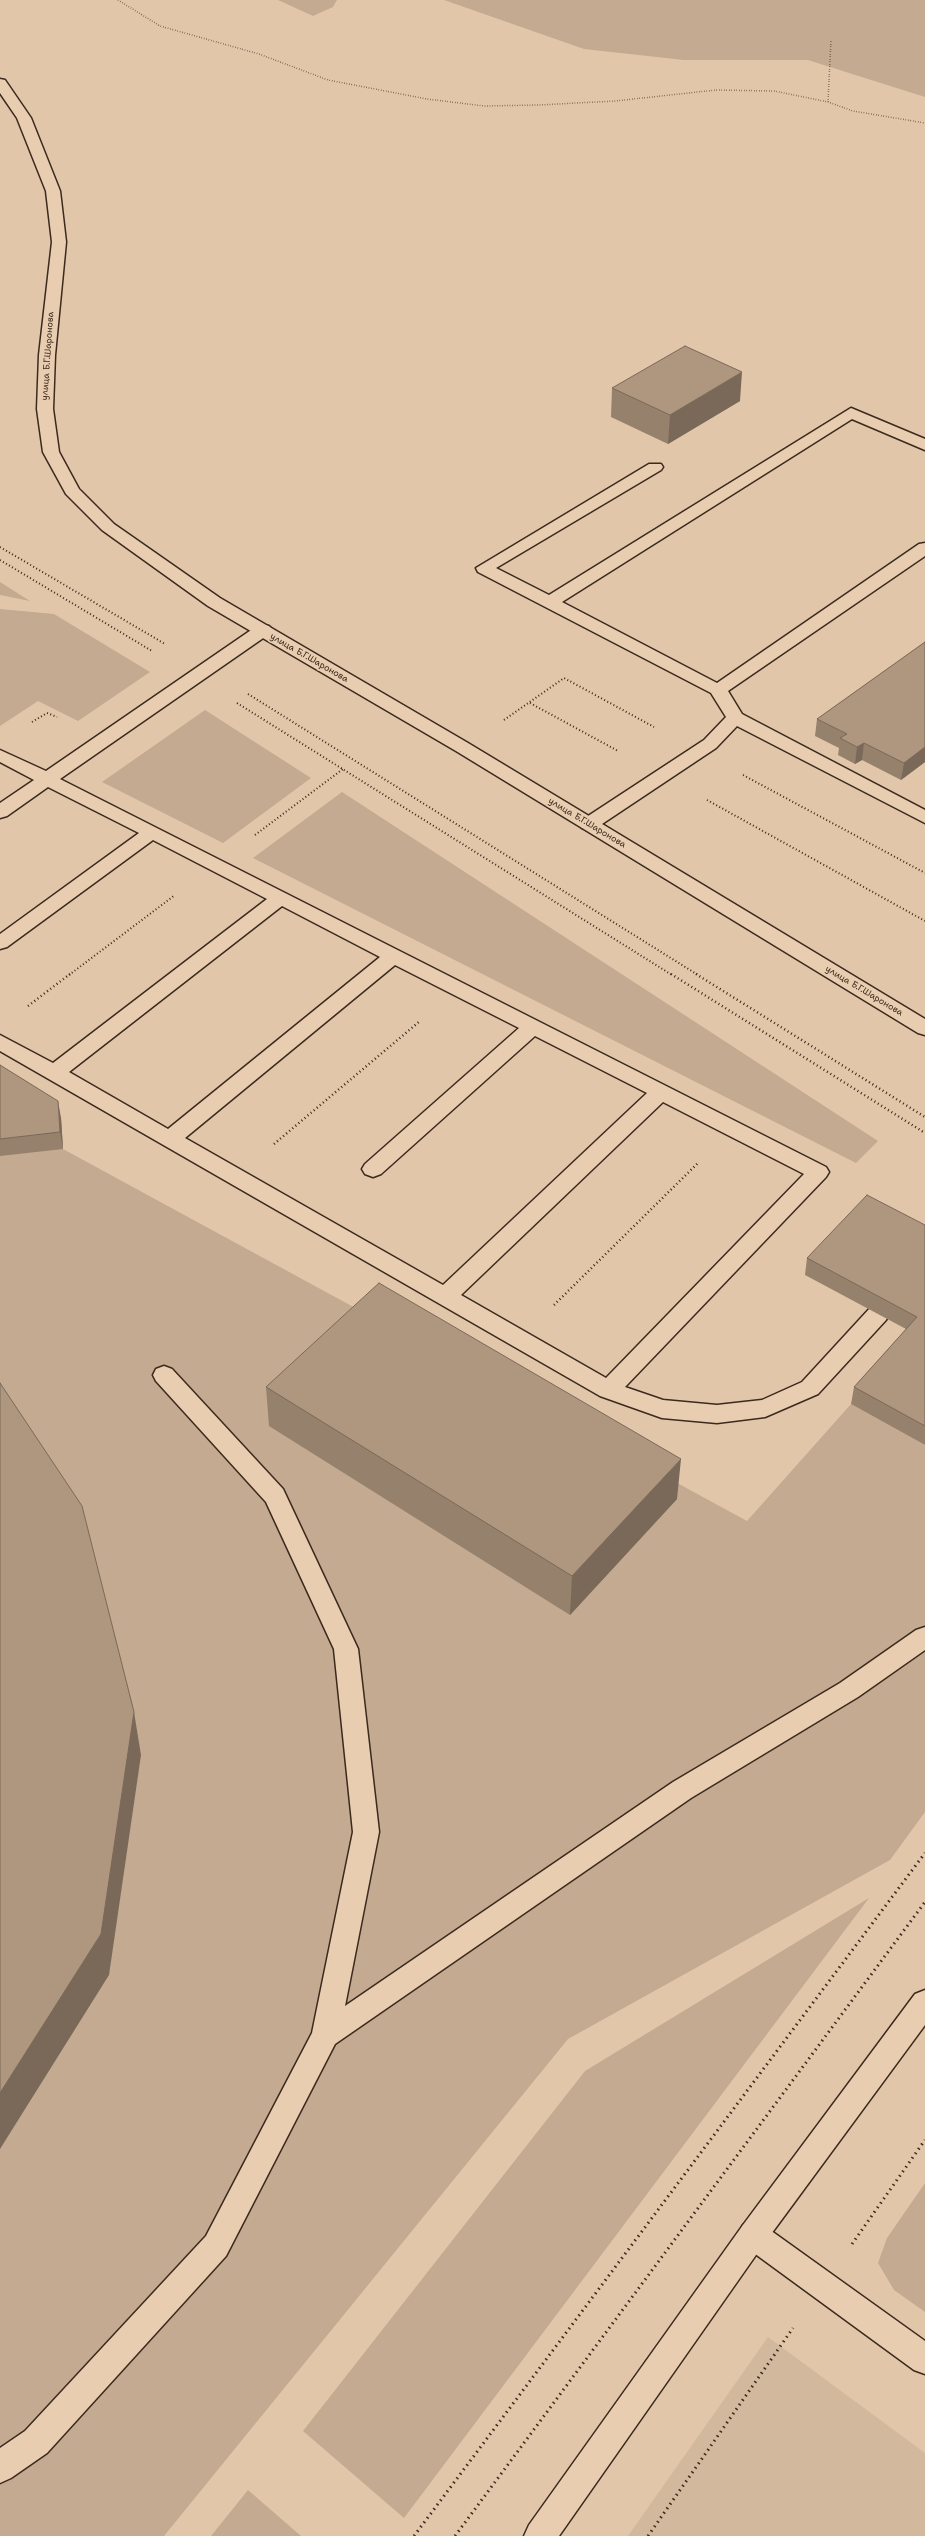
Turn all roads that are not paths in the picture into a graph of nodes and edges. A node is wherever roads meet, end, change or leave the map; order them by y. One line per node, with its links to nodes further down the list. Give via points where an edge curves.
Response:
1 (0, 83): 6 (main road, улица Б.Г.Шаронова, via 24,118 42,158 52,191 59,242 47,355 45,409 51,452 72,491 108,527 159,565)
2 (925, 445): 5 (main road, via 851,413)
3 (655, 467): 5 (main road, via 484,568)
4 (925, 548): 7 (main road)
5 (550, 602): 7 (main road)
6 (263, 630): 10 (main road); 13 (main road, улица Б.Г.Шаронова)
7 (718, 690): 8 (main road)
8 (735, 718): 12 (main road); 13 (main road, via 710,744)
9 (0, 755): 10 (main road)
10 (47, 779): 11 (main road); 14 (main road)
11 (0, 812)
12 (925, 817)
13 (589, 824): 19 (main road, улица Б.Г.Шаронова)
14 (151, 833): 15 (main road); 16 (main road)
15 (280, 898): 17 (main road); 21 (main road)
16 (0, 943)
17 (393, 956): 18 (main road); 23 (main road)
18 (533, 1027): 22 (main road); 24 (main road)
19 (925, 1028)
20 (0, 1042): 21 (main road)
21 (54, 1073): 23 (main road)
22 (661, 1092): 25 (main road); 28 (main road, via 818,1172)
23 (170, 1139): 25 (main road)
24 (372, 1169)
25 (446, 1297): 28 (main road)
26 (878, 1314): 28 (main road, via 810,1388 765,1408 717,1414 662,1409)
27 (164, 1375): 31 (main road, via 275,1496 346,1650 366,1832)
28 (608, 1390)
29 (925, 1637): 31 (main road, via 849,1690 682,1790)
30 (925, 2003): 32 (main road)
31 (325, 2035): 34 (main road, via 216,2246 36,2442)
32 (753, 2235): 33 (main road); 35 (main road)
33 (925, 2359)
34 (0, 2467)
35 (540, 2536)

